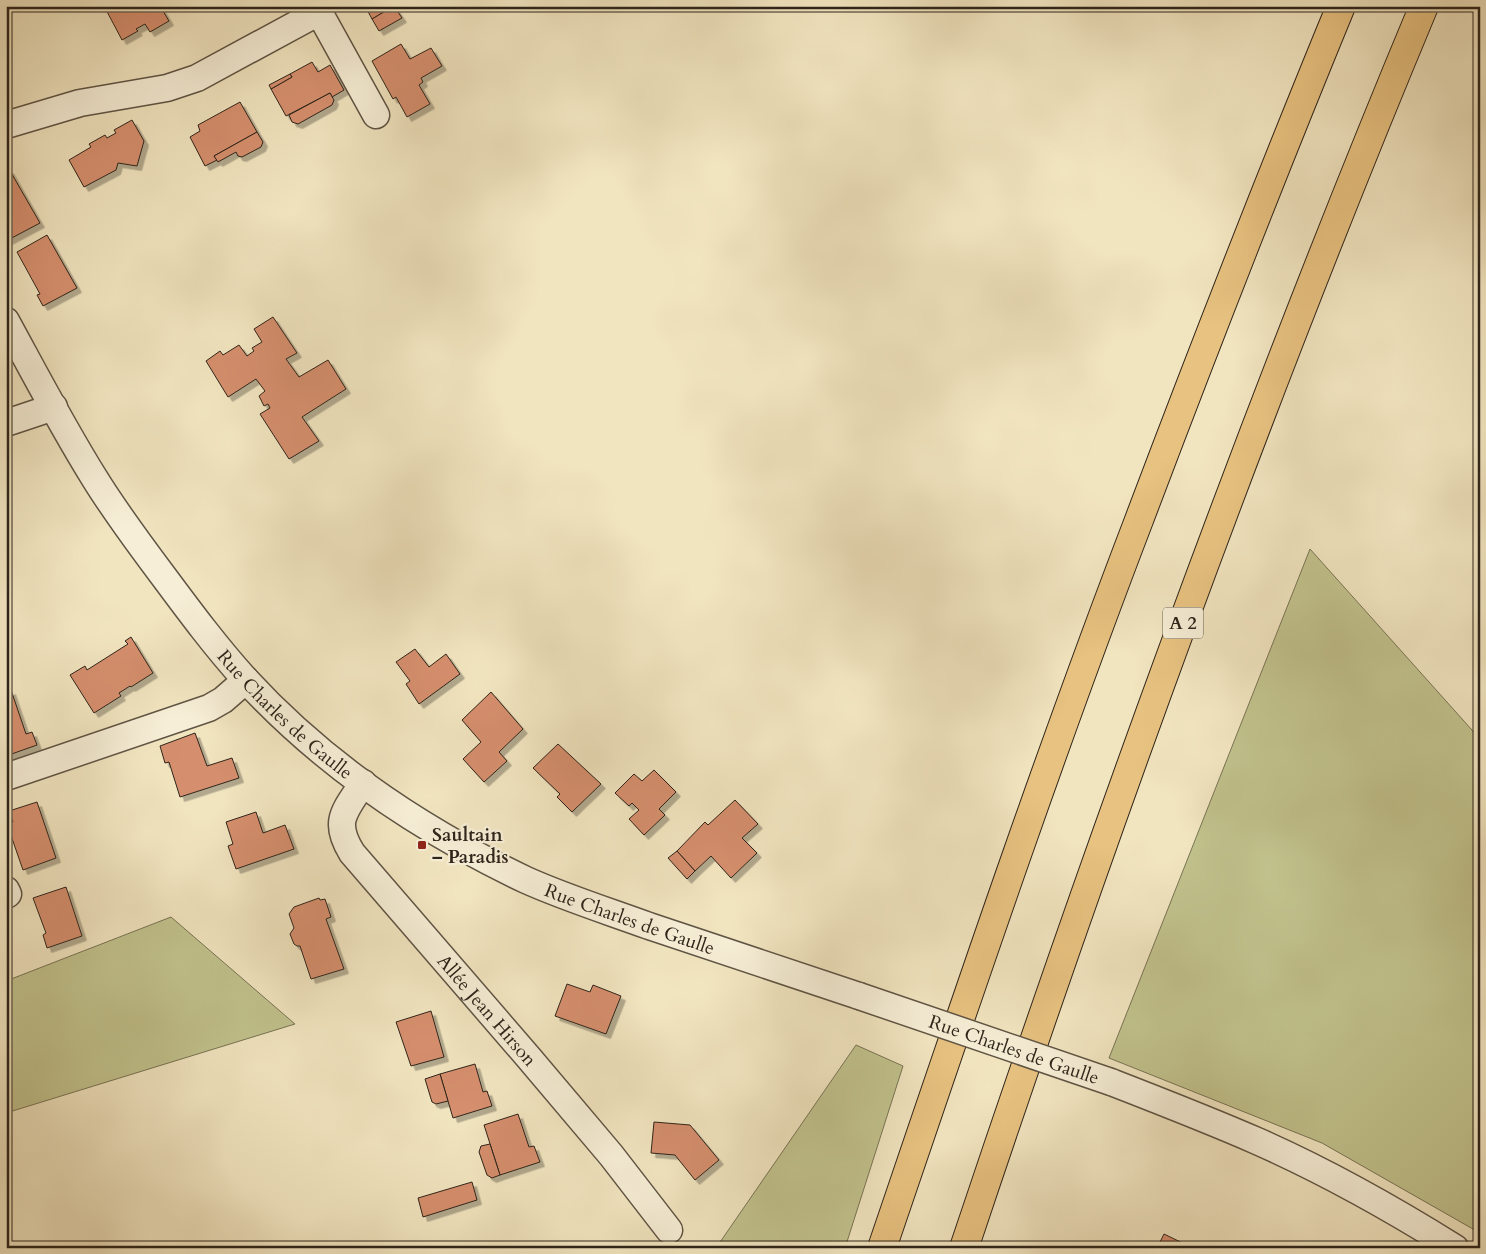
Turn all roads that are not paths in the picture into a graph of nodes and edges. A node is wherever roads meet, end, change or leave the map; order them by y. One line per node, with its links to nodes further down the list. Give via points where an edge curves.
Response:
1 (1341, 6): 13 (highway, via 1131,540 985,946)
2 (1424, 6): 11 (highway, A 2, via 1322,257 1205,564)
3 (376, 115): 4 (street, via 319,12 197,78 167,88 80,103)
4 (6, 125)
5 (6, 320): 6 (street, Rue Charles de Gaulle)
6 (54, 407): 7 (street); 8 (street, Rue Charles de Gaulle, via 109,501 191,613)
7 (6, 423)
8 (246, 680): 9 (street, via 210,708); 10 (street, Rue Charles de Gaulle, via 301,733)
9 (6, 777)
10 (363, 783): 12 (street, Allée Jean Hirson, via 341,820 340,829 352,853 611,1155); 16 (street, Rue Charles de Gaulle, bridge, via 456,844 548,889 1111,1082 1208,1120 1359,1191)
11 (1005, 1125): 14 (highway, A 2); 15 (highway)
12 (669, 1230)
13 (882, 1248)
14 (964, 1248)
15 (982, 1248)
16 (1455, 1248)

